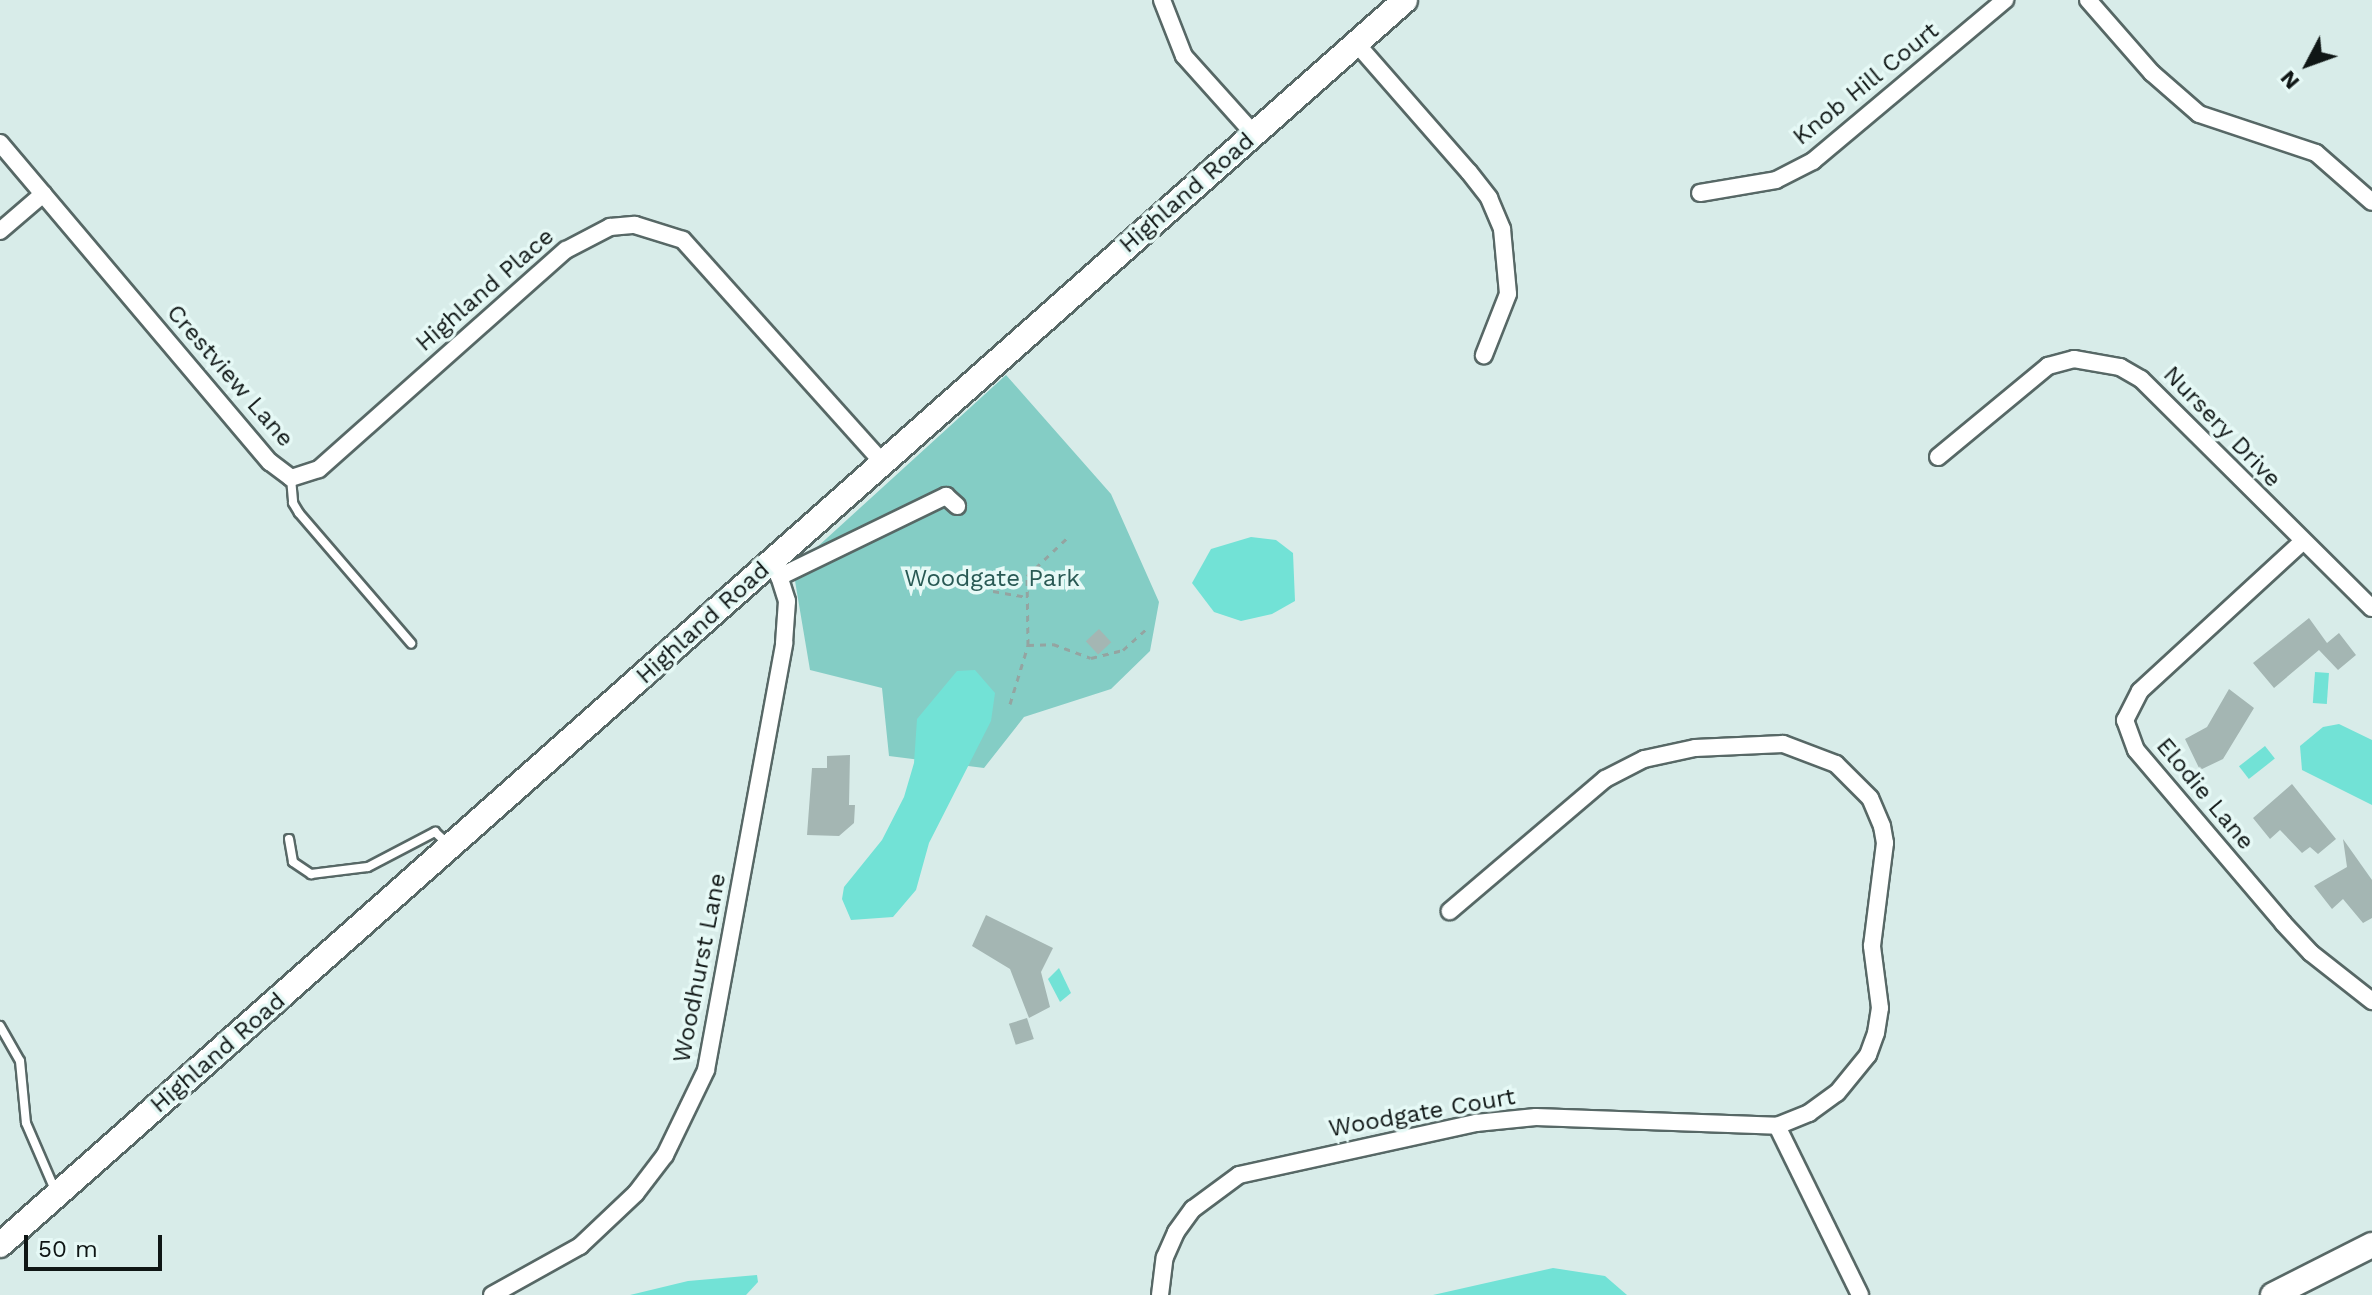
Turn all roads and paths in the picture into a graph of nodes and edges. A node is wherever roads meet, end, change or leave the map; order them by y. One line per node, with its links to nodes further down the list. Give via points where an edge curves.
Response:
1 (1162, 0): 6 (street, via 1184,56)
2 (1405, 0): 5 (street, Highland Road)
3 (2005, 0): 8 (street, Knob Hill Court, via 1813,161 1776,180)
4 (2088, 0): 10 (street, via 2152,73 2199,114 2316,153)
5 (1356, 43): 6 (street, Highland Road); 12 (street, via 1469,172 1489,198 1502,229 1508,294)
6 (1254, 134): 14 (street, Highland Road)
7 (0, 143): 9 (street, Crestview Lane)
8 (1700, 193)
9 (43, 194): 11 (street); 15 (street, Crestview Lane, via 270,462)
10 (2372, 202)
11 (0, 231)
12 (1484, 355)
13 (1938, 457): 18 (street, Nursery Drive, via 2048,366 2094,360 2141,379)
14 (883, 463): 15 (street, Highland Place, via 683,240 635,225 610,227 566,250 319,469); 19 (street, Highland Road)
15 (291, 478): 24 (lane, Crestview Lane, via 299,513)
16 (957, 506): 19 (street, via 946,496)
17 (1067, 538): 21 (path, via 1027,576)
18 (2301, 543): 22 (street, Nursery Drive); 30 (street, Elodie Lane, via 2140,691 2125,720 2136,750 2283,923 2311,953)
19 (776, 569): 28 (street, Highland Road); 36 (street, Woodhurst Lane, via 787,601 784,643 706,1070 665,1155 636,1193 580,1246)
20 (993, 591): 21 (path)
21 (1026, 597): 25 (path)
22 (2372, 608)
23 (1146, 629): 25 (path, via 1123,650 1102,657 1075,655 1053,644)
24 (411, 643)
25 (1028, 645): 26 (path)
26 (1010, 704)
27 (289, 839): 28 (lane, via 293,862 311,874 368,867 435,832)
28 (451, 846): 33 (street, Highland Road)
29 (1450, 911): 32 (street, via 1605,779 1644,759 1695,748 1783,744 1836,764 1870,798 1885,843 1872,946 1880,1008 1876,1033 1868,1055 1837,1093 1809,1113)
30 (2372, 1001)
31 (0, 1026): 33 (lane, via 20,1061 26,1123)
32 (1777, 1126): 37 (street, Woodgate Court, via 1536,1117 1476,1123 1266,1167 1239,1175 1193,1209 1165,1257); 38 (street)
33 (57, 1195): 34 (street, Highland Road)
34 (0, 1245)
35 (2372, 1245): 39 (street)
36 (492, 1295)
37 (1160, 1295)
38 (1860, 1295)
39 (2273, 1295)

